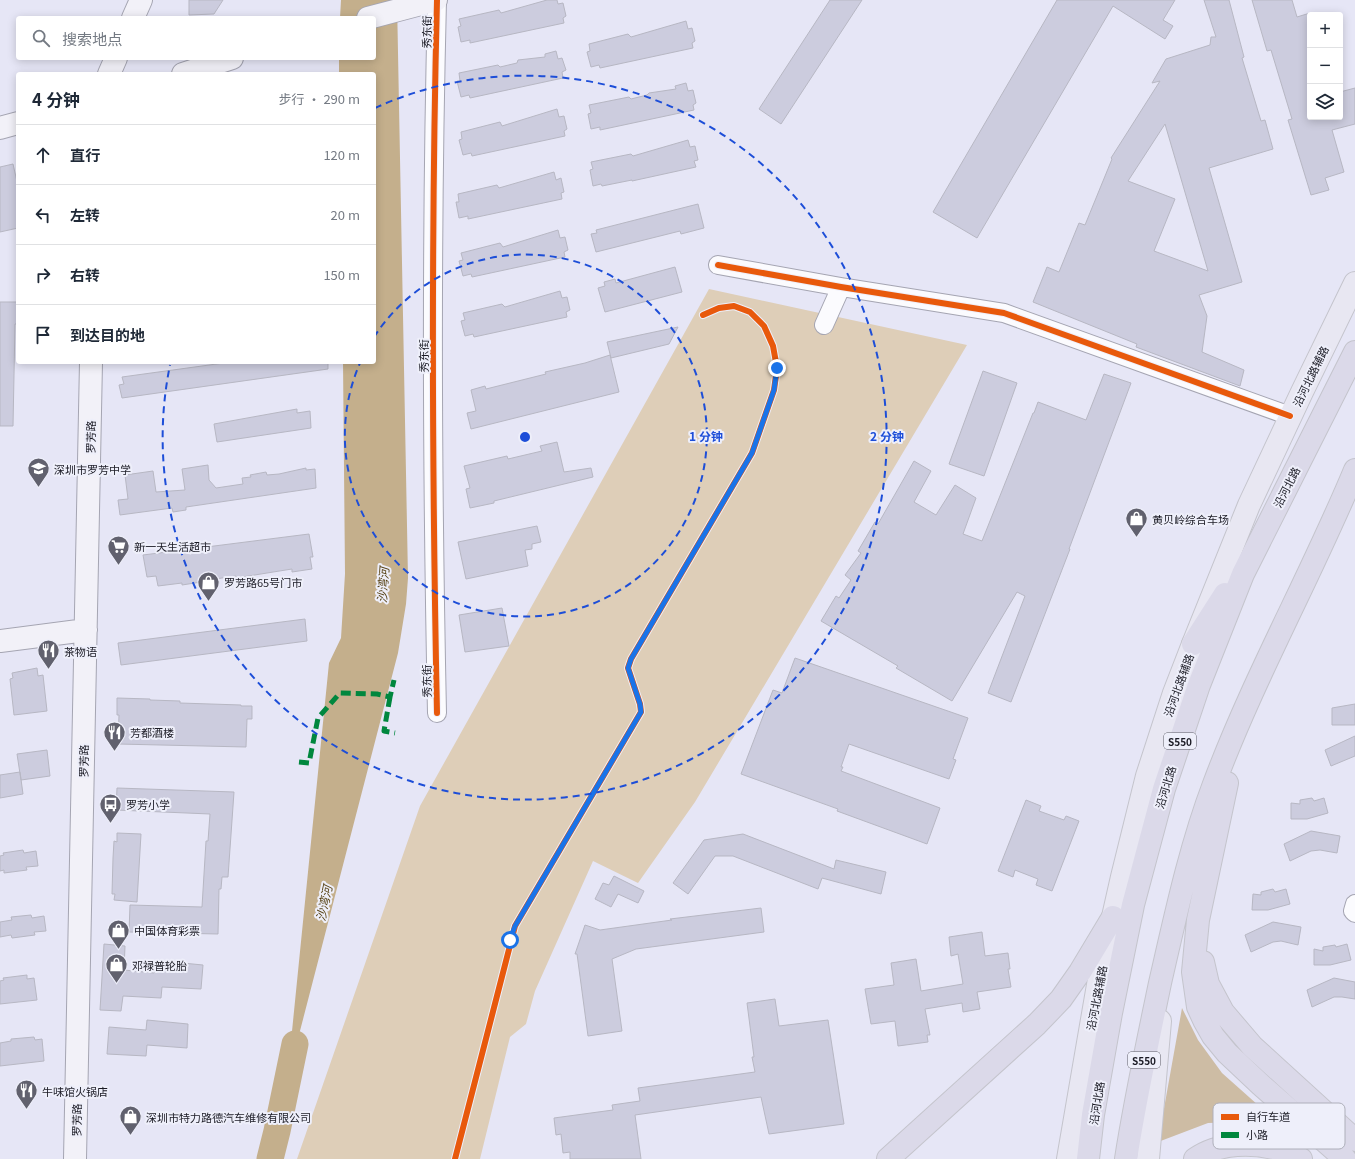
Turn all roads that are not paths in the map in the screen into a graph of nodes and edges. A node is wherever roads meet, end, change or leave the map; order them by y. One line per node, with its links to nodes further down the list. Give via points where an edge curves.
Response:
1 (141, 0): 4 (main road)
2 (147, 0): 5 (main road)
3 (436, 0): 6 (main road); 26 (street, 秀东街, via 432,262)
4 (134, 16)
5 (146, 16)
6 (376, 16)
7 (115, 60): 9 (main road)
8 (226, 60): 10 (main road)
9 (110, 72)
10 (189, 72)
11 (16, 124): 12 (main road)
12 (0, 128)
13 (718, 265): 15 (street)
14 (1355, 283): 19 (main road, 沿河北路辅路)
15 (841, 287): 16 (street); 19 (street, via 1004,313)
16 (824, 325)
17 (1355, 352): 22 (highway, 沿河北路 / S550)
18 (91, 364): 23 (main road, 罗芳路)
19 (1290, 416): 25 (main road, 沿河北路辅路, via 1249,505)
20 (1355, 470): 21 (highway, S550)
21 (1351, 484): 27 (highway, S550)
22 (1262, 536): 25 (highway); 43 (highway, 沿河北路 / S550, via 1243,574 1199,685 1164,789 1133,905 1112,1005)
23 (86, 630): 24 (main road); 40 (main road, 罗芳路)
24 (0, 641)
25 (1193, 644): 30 (main road, 沿河北路辅路, via 1147,776)
26 (437, 713)
27 (1242, 714): 31 (highway); 32 (highway, S550, via 1213,786 1198,833)
28 (1355, 904): 29 (street)
29 (1355, 913)
30 (1113, 917): 41 (highway, via 1061,999 1037,1024); 42 (main road, 沿河北路辅路, via 1099,979)
31 (1198, 920): 33 (highway, via 1193,972 1198,1007 1213,1036 1227,1053); 34 (highway, via 1201,955 1208,984 1223,1012 1252,1046)
32 (1165, 962): 44 (highway, S550); 45 (main road, S550)
33 (1281, 1103)
34 (1314, 1103)
35 (1345, 1131): 36 (highway)
36 (1355, 1140)
37 (1218, 1149): 46 (highway)
38 (1278, 1149): 47 (highway)
39 (1334, 1149): 48 (highway)
40 (75, 1159)
41 (888, 1159)
42 (1068, 1159)
43 (1088, 1159)
44 (1126, 1159)
45 (1148, 1159)
46 (1195, 1159)
47 (1301, 1159)
48 (1345, 1159)

